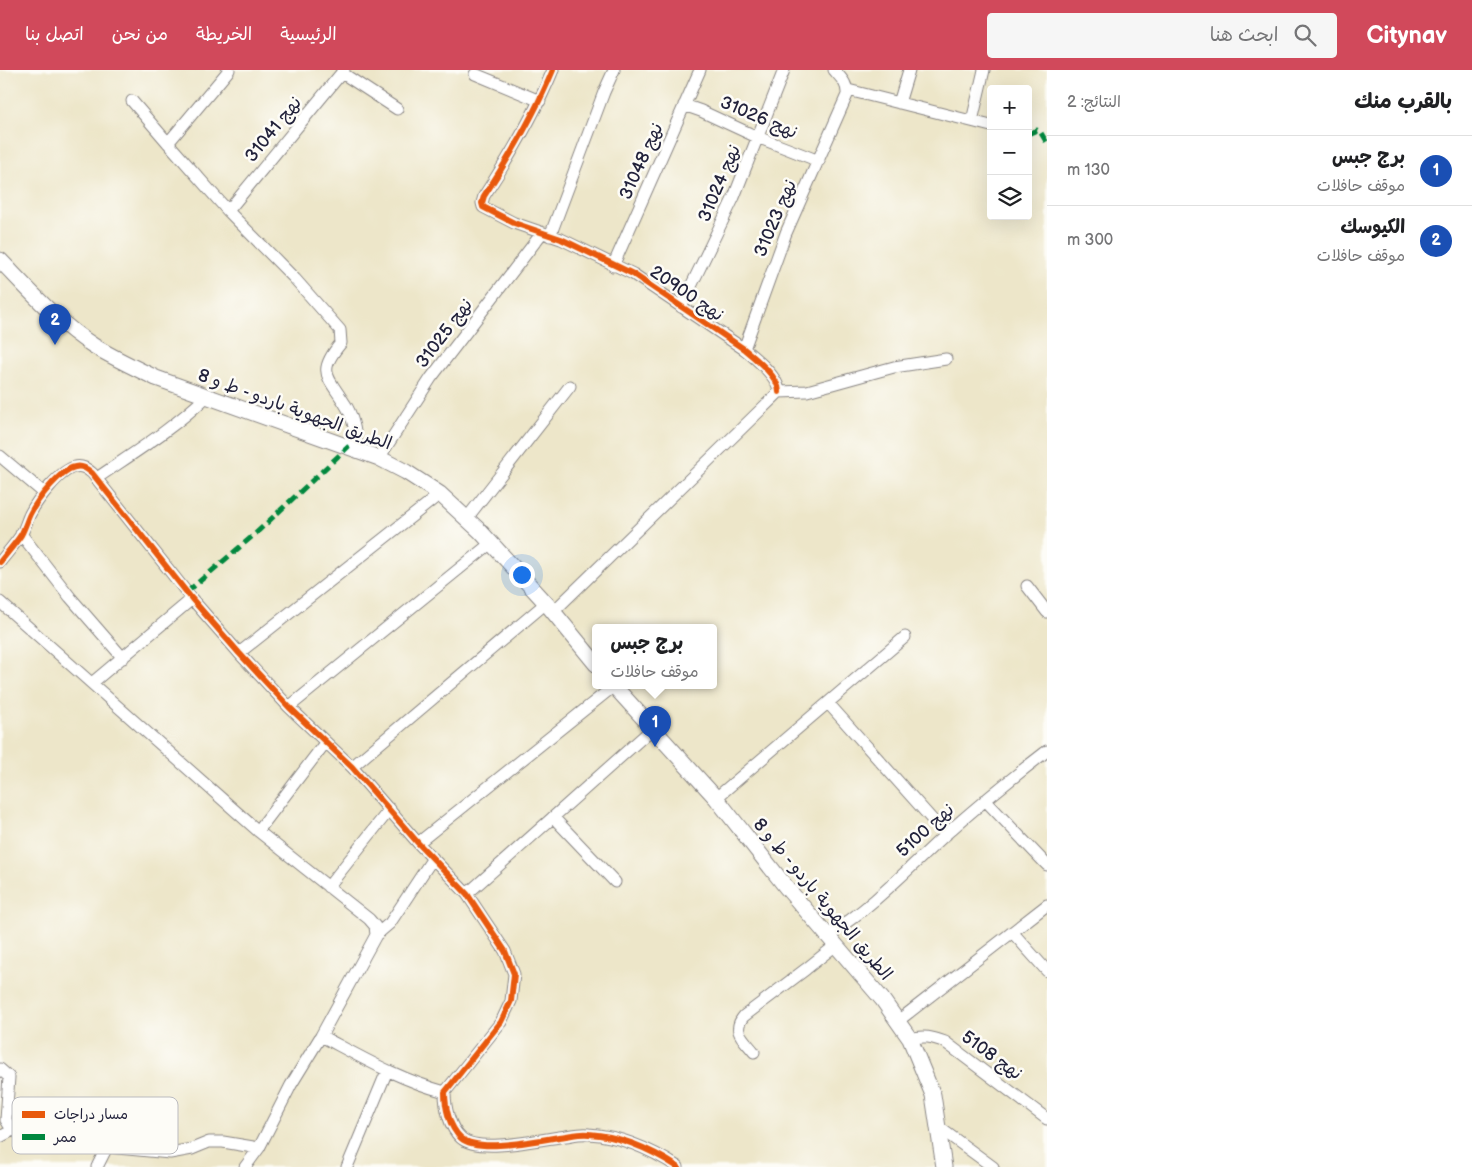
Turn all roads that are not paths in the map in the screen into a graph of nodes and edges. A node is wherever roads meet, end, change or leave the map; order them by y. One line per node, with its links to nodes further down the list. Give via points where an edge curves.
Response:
1 (229, 70): 20 (street)
2 (553, 70): 13 (street)
3 (614, 70): 23 (street, نهج 31025)
4 (700, 70): 15 (street, نهج 31048)
5 (784, 70): 19 (street, نهج 31024)
6 (834, 70): 11 (street)
7 (909, 70): 14 (street)
8 (984, 70): 17 (street)
9 (343, 71): 16 (street); 22 (street, نهج 31041)
10 (475, 74): 13 (street)
11 (848, 90): 14 (street); 21 (street, نهج 31023)
12 (132, 101): 20 (street)
13 (540, 101): 23 (street, نهج 20900, via 516,148 482,202 489,211)
14 (899, 104): 17 (street)
15 (684, 105): 19 (street, نهج 31026); 25 (street, نهج 31048)
16 (397, 110)
17 (972, 120): 18 (street)
18 (987, 125)
19 (757, 137): 21 (street, نهج 31026); 26 (street, نهج 31024, via 734,197)
20 (168, 143): 22 (street)
21 (819, 161): 27 (street, نهج 31023, via 786,233)
22 (228, 211): 32 (street, via 340,330 342,343 326,371 346,405)
23 (551, 236): 25 (street, نهج 20900); 34 (street, نهج 31025, via 431,378)
24 (0, 260): 31 (main road, الطريق الجهوية باردو - ط و 8, via 57,318 93,345 156,378)
25 (613, 266): 26 (street, نهج 20900, via 633,274)
26 (681, 307): 27 (street, نهج 20900)
27 (744, 350): 30 (street, نهج 20900, via 761,363 777,384)
28 (946, 359): 30 (street, via 894,368 806,391)
29 (570, 386): 38 (street)
30 (779, 392): 45 (street)
31 (206, 396): 32 (main road, الطريق الجهوية باردو - ط و 8); 35 (street, via 165,432)
32 (358, 449): 34 (main road, الطريق الجهوية باردو - ط و 8)
33 (0, 456): 36 (street)
34 (379, 458): 37 (main road, الطريق الجهوية باردو - ط و 8)
35 (97, 478): 36 (street, via 86,468 76,466 67,470); 43 (street)
36 (44, 493): 39 (street)
37 (440, 494): 38 (main road, الطريق الجهوية باردو - ط و 8); 48 (street)
38 (467, 518): 40 (main road, الطريق الجهوية باردو - ط و 8)
39 (22, 534): 41 (street); 49 (street, via 70,597)
40 (491, 543): 45 (main road, الطريق الجهوية باردو - ط و 8); 55 (street)
41 (0, 562)
42 (1027, 586): 46 (street)
43 (192, 599): 48 (street); 49 (street)
44 (0, 602): 51 (street)
45 (550, 607): 50 (main road, الطريق الجهوية باردو - ط و 8); 59 (street)
46 (1047, 612)
47 (905, 637): 54 (street)
48 (239, 653): 55 (street)
49 (123, 658): 51 (street)
50 (592, 659)
51 (92, 682): 64 (street)
52 (610, 689): 66 (street)
53 (617, 689): 56 (main road, الطريق الجهوية باردو - ط و 8)
54 (828, 703): 60 (street); 65 (street)
55 (289, 707): 57 (street)
56 (653, 728): 60 (main road, الطريق الجهوية باردو - ط و 8); 63 (street)
57 (325, 743): 59 (street); 64 (street)
58 (1047, 752): 61 (street, نهج 5100)
59 (352, 767): 62 (street)
60 (716, 798): 75 (main road, الطريق الجهوية باردو - ط و 8)
61 (985, 800): 65 (street, نهج 5100); 68 (street)
62 (390, 809): 66 (street); 70 (street)
63 (553, 817): 69 (street); 71 (street)
64 (258, 831): 70 (street)
65 (946, 835): 75 (street, نهج 5100)
66 (418, 843): 67 (street)
67 (433, 858): 71 (street); 74 (street, via 390,923)
68 (1047, 865)
69 (615, 882)
70 (328, 887): 74 (street, via 369,919 375,926)
71 (467, 894): 83 (street, via 505,951 514,974 511,1001 500,1022)
72 (1047, 905): 73 (street)
73 (1013, 933): 76 (street); 77 (street)
74 (376, 935): 78 (street)
75 (832, 940): 77 (main road, الطريق الجهوية باردو - ط و 8); 80 (street, نهج 5100, via 800,974 739,1021 740,1035)
76 (1047, 971)
77 (898, 1021): 79 (main road, الطريق الجهوية باردو - ط و 8)
78 (321, 1036): 82 (street); 89 (street)
79 (910, 1038): 84 (street, نهج 5108, via 921,1035 945,1042); 85 (main road, الطريق الجهوية باردو - ط و 8, via 933,1095)
80 (754, 1052)
81 (0, 1069): 86 (street, via 9,1076 6,1120)
82 (387, 1071): 83 (street); 94 (street)
83 (444, 1092): 95 (street, via 452,1125 461,1138 474,1144 493,1146 588,1134 638,1146)
84 (1047, 1119)
85 (937, 1126): 96 (main road, الطريق الجهوية باردو - ط و 8); 97 (street)
86 (12, 1129)
87 (12, 1131): 88 (street)
88 (0, 1137)
89 (259, 1148): 90 (street, via 209,1142); 93 (street)
90 (178, 1152)
91 (104, 1154): 92 (street)
92 (97, 1167)
93 (245, 1167)
94 (347, 1167)
95 (678, 1167)
96 (944, 1167)
97 (993, 1167)

